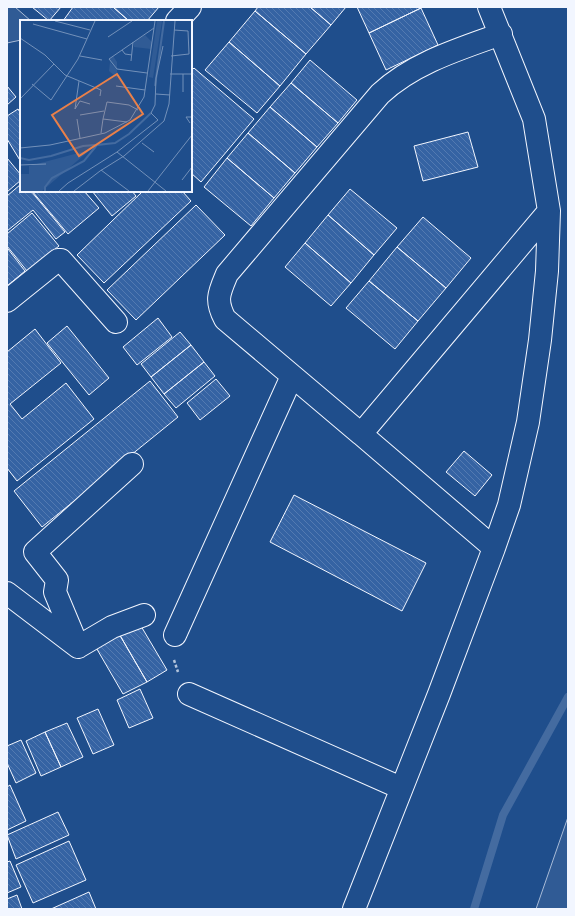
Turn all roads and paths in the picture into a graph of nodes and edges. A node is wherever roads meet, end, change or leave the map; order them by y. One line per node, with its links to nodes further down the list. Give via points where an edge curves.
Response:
1 (190, 7): 3 (street)
2 (489, 7): 4 (street)
3 (178, 20)
4 (501, 34): 5 (street, via 534,119); 8 (street, via 410,71 380,94 227,274 218,306 225,318)
5 (549, 211): 9 (street); 11 (street, via 547,271 528,422 509,504)
6 (7, 301): 7 (street, via 58,260 62,260)
7 (116, 322)
8 (292, 376): 9 (street); 14 (street)
9 (361, 434): 11 (street)
10 (132, 464): 15 (street, via 35,552 57,580 55,592)
11 (494, 548): 17 (street)
12 (7, 593): 15 (street)
13 (144, 615): 15 (street, via 112,627)
14 (175, 635): 16 (path, via 174,658 178,675)
15 (78, 647)
16 (189, 694): 17 (street)
17 (401, 788): 18 (street)
18 (354, 909)

